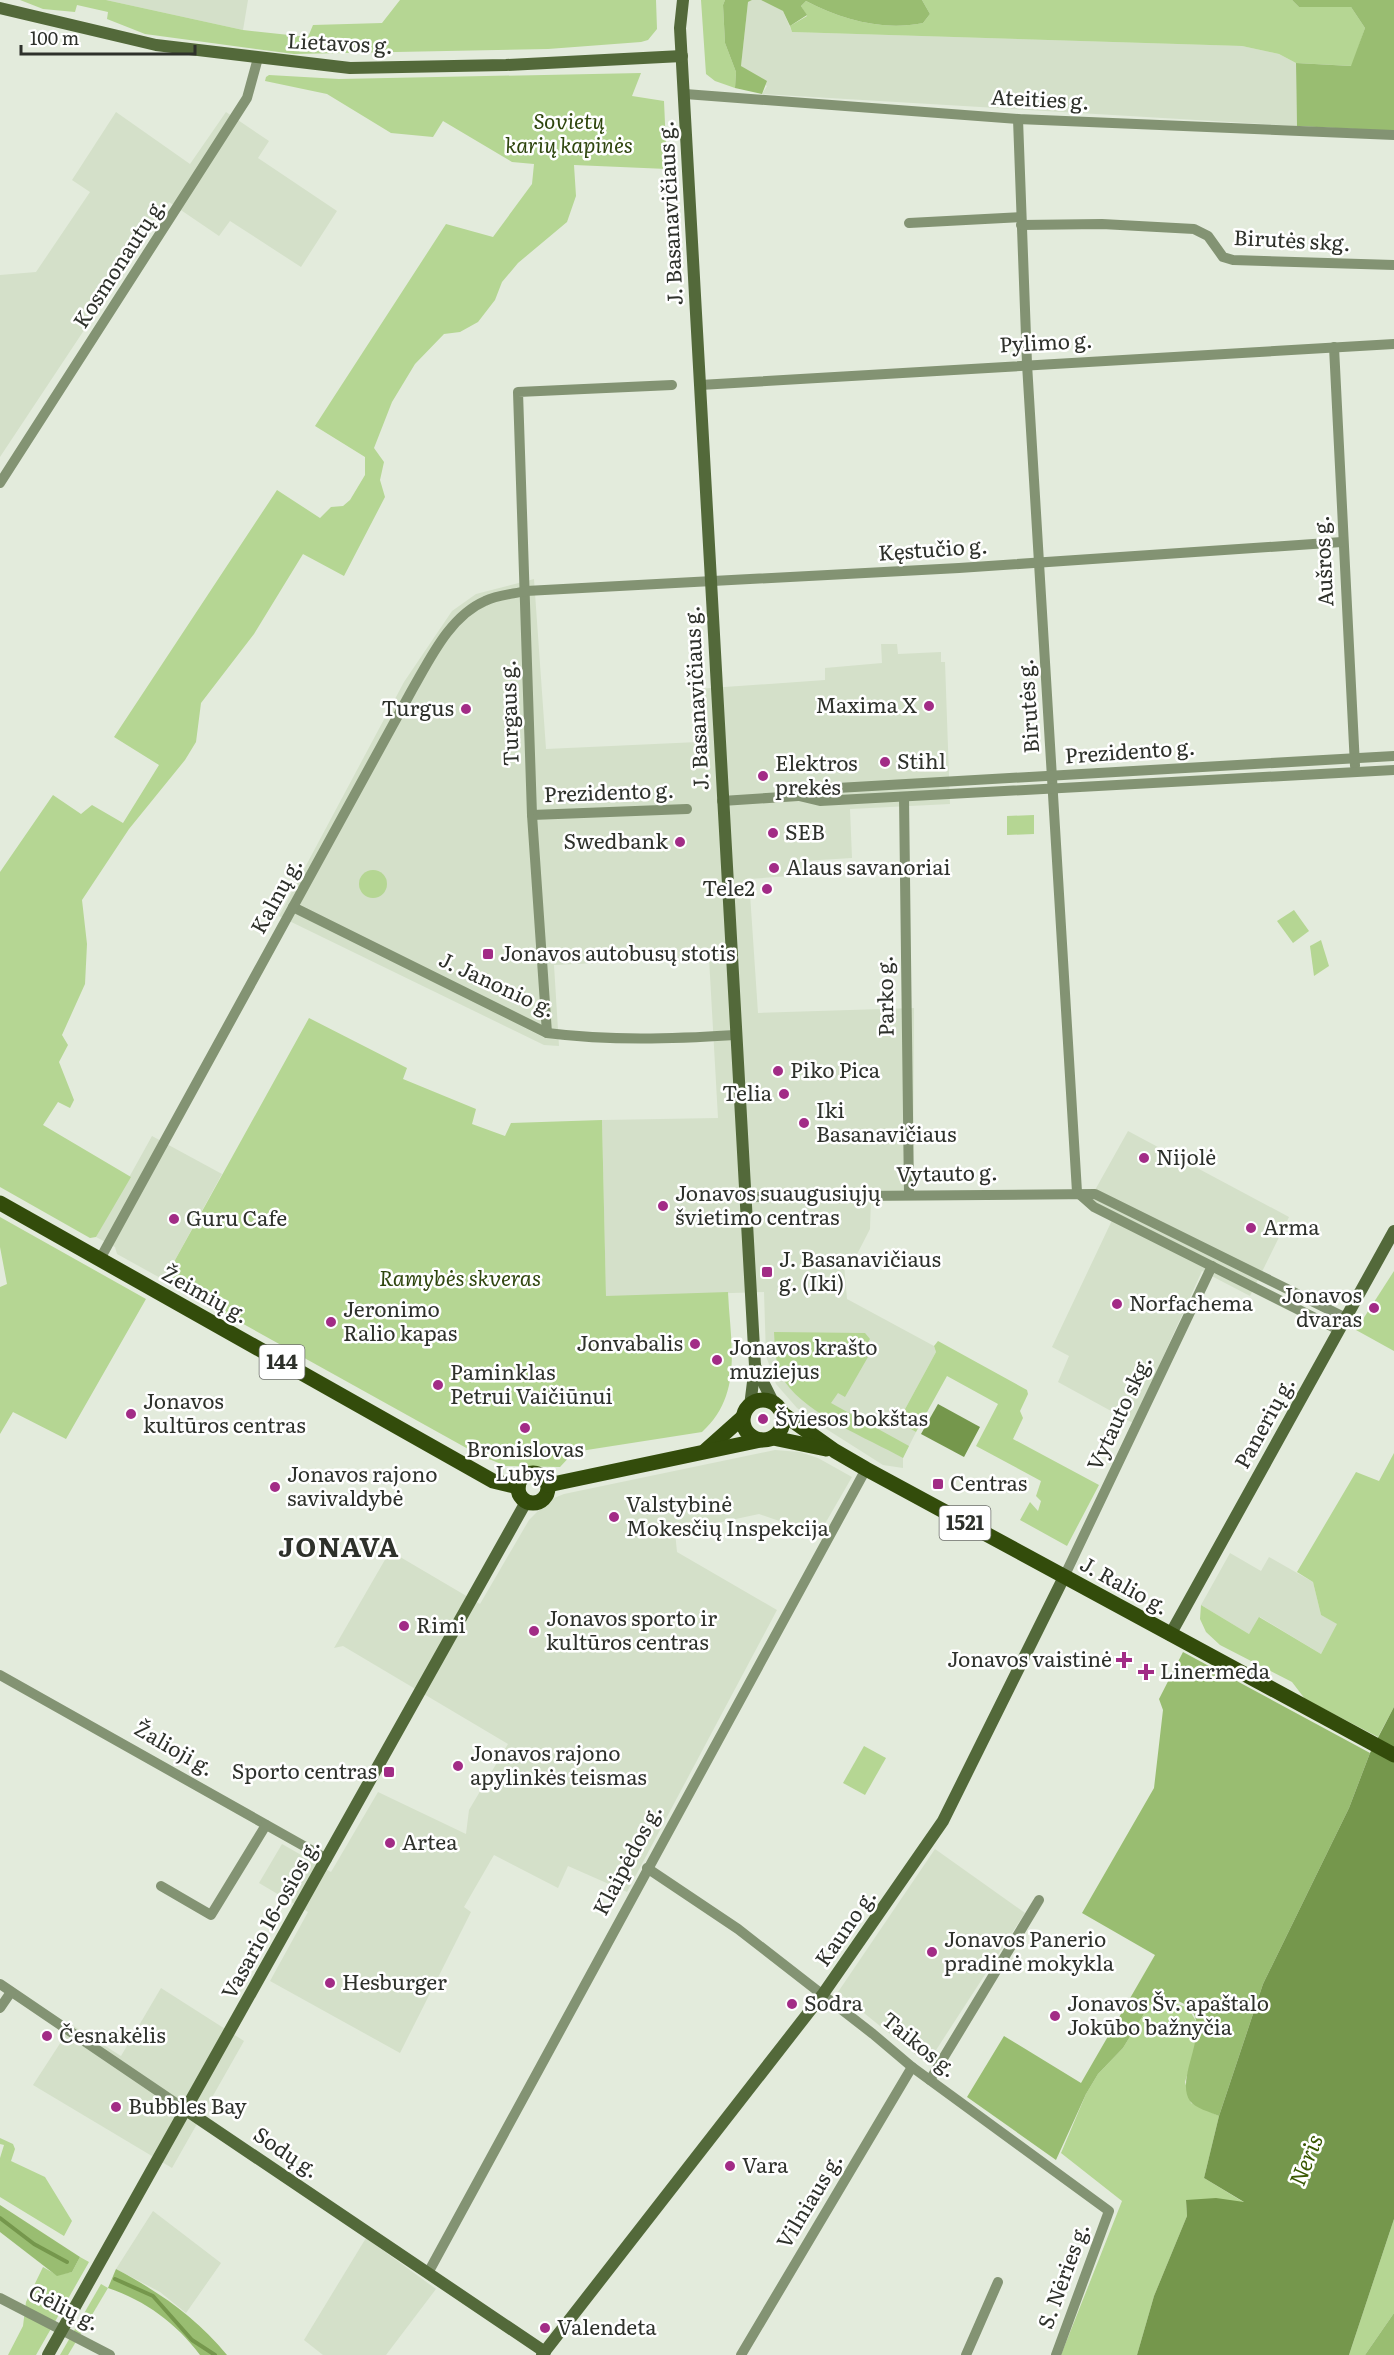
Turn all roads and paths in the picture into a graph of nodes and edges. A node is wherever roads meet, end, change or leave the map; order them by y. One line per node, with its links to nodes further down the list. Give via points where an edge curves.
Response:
1 (674, 0): 4 (main road, J. Basanavičiaus g. / 1521)
2 (683, 0): 4 (main road, J. Basanavičiaus g. / 1521)
3 (0, 8): 6 (main road, Lietavos g., via 156,45)
4 (680, 28): 5 (main road, J. Basanavičiaus g. / 1521)
5 (682, 56): 6 (main road, Lietavos g., via 369,68); 7 (main road, J. Basanavičiaus g. / 1521)
6 (258, 58): 18 (street, Kosmonautų g., via 253,84 242,106)
7 (685, 94): 8 (street, Ateities g.); 17 (main road, J. Basanavičiaus g. / 1521)
8 (1018, 119): 9 (street, Ateities g.); 10 (street, Birutės g.)
9 (1394, 135)
10 (1021, 221): 11 (street); 12 (street, Birutės skg., via 1194,229 1208,237 1223,257 1233,260); 15 (street, Birutės g.)
11 (909, 223)
12 (1394, 265)
13 (1394, 344): 14 (street, Pylimo g.)
14 (1334, 347): 15 (street, Pylimo g.); 19 (street, Aušros g.)
15 (1027, 364): 17 (street, Pylimo g.); 20 (street, Birutės g.)
16 (672, 385): 22 (street, Turgaus g., via 518,392)
17 (700, 385): 21 (main road, J. Basanavičiaus g. / 1521)
18 (0, 483)
19 (1342, 542): 20 (street, Kęstučio g.); 24 (street, Aušros g.)
20 (1040, 562): 21 (street, Kęstučio g.); 27 (street, Birutės g.)
21 (711, 582): 22 (street, Kęstučio g.); 30 (main road, J. Basanavičiaus g. / 1521)
22 (526, 591): 32 (street, Turgaus g.); 33 (street, Kalnų g., via 484,601 441,642)
23 (1394, 756): 24 (street, Prezidento g.)
24 (1354, 760): 26 (street, Aušros g.); 27 (street, Prezidento g.)
25 (1394, 770): 26 (street, Prezidento g.)
26 (1355, 773): 27 (street, Prezidento g.)
27 (1053, 782): 28 (street, Prezidento g., via 820,789); 29 (street, Prezidento g.); 36 (street, Birutės g.)
28 (798, 796): 29 (street, Prezidento g., via 820,801); 30 (street, Prezidento g.)
29 (904, 797): 37 (street, Parko g.)
30 (722, 801): 35 (main road, J. Basanavičiaus g. / 1521)
31 (687, 810): 32 (street, Prezidento g.)
32 (532, 815): 34 (street, Turgaus g.)
33 (293, 907): 34 (street, J. Janonio g.); 41 (street, Kalnų g.)
34 (547, 1033): 35 (street, J. Janonio g., via 667,1040)
35 (735, 1035): 38 (main road, J. Basanavičiaus g. / 1521)
36 (1077, 1192): 37 (street, Vytauto g.); 42 (street, via 1094,1207); 43 (street, Vytauto g., via 1095,1194)
37 (909, 1194): 38 (street, Vytauto g.)
38 (745, 1197): 45 (main road, J. Basanavičiaus g. / 1521)
39 (0, 1203): 41 (main road, Žeimių g. / 144)
40 (1394, 1231): 43 (main road, Panerių g.)
41 (100, 1260): 53 (main road, Žeimių g. / 144, via 494,1481)
42 (1212, 1266): 44 (street); 55 (street, Vytauto skg.)
43 (1346, 1318): 44 (main road, Panerių g.)
44 (1339, 1329): 56 (main road, Panerių g.)
45 (755, 1366): 46 (main road, J. Basanavičiaus g. / 1521); 47 (main road, J. Basanavičiaus g. / 1521)
46 (778, 1409): 47 (main road, via 762,1400); 48 (main road, via 782,1428); 49 (main road, J. Ralio g. / 1521)
47 (747, 1411): 48 (main road, via 745,1430 754,1438); 50 (main road)
48 (767, 1439): 49 (main road, J. Ralio g. / 1521); 50 (main road)
49 (835, 1451): 51 (main road, J. Ralio g. / 1521)
50 (704, 1452): 52 (main road)
51 (866, 1469): 55 (main road, J. Ralio g. / 1521); 61 (street, Klaipėdos g.)
52 (548, 1485): 53 (main road, via 535,1473 526,1475); 54 (main road, via 541,1502)
53 (518, 1487): 54 (main road)
54 (526, 1502): 60 (main road, Vasario 16-osios g.)
55 (1064, 1577): 56 (main road, J. Ralio g. / 1521); 66 (main road, Kauno g., via 944,1821)
56 (1170, 1635): 58 (main road, J. Ralio g. / 1521)
57 (0, 1675): 59 (street, Žalioji g.)
58 (1394, 1755)
59 (266, 1825): 60 (street, Žalioji g.); 62 (street, via 211,1915)
60 (327, 1859): 70 (main road, Vasario 16-osios g.)
61 (647, 1868): 66 (street, Taikos g., via 738,1929); 72 (street, Klaipėdos g.)
62 (161, 1886)
63 (1039, 1900): 69 (street)
64 (0, 1984): 65 (street, Sodų g.)
65 (11, 1992): 67 (street); 70 (street, Sodų g.)
66 (823, 1994): 68 (street, Taikos g.); 76 (main road, Kauno g.)
67 (0, 2008)
68 (912, 2067): 69 (street, Taikos g.); 79 (street, Vilniaus g.)
69 (930, 2080): 71 (street, Taikos g.)
70 (186, 2110): 72 (main road, Sodų g.); 75 (main road, Vasario 16-osios g.)
71 (1109, 2211): 81 (street, S. Nėries g.)
72 (428, 2273): 76 (main road, Sodų g.)
73 (998, 2282): 80 (street)
74 (0, 2298): 75 (street, Gėlių g.)
75 (63, 2328): 77 (main road, Vasario 16-osios g.); 78 (street, Gėlių g.)
76 (546, 2354)
77 (48, 2355)
78 (110, 2355)
79 (741, 2355)
80 (966, 2355)
81 (1056, 2355)

